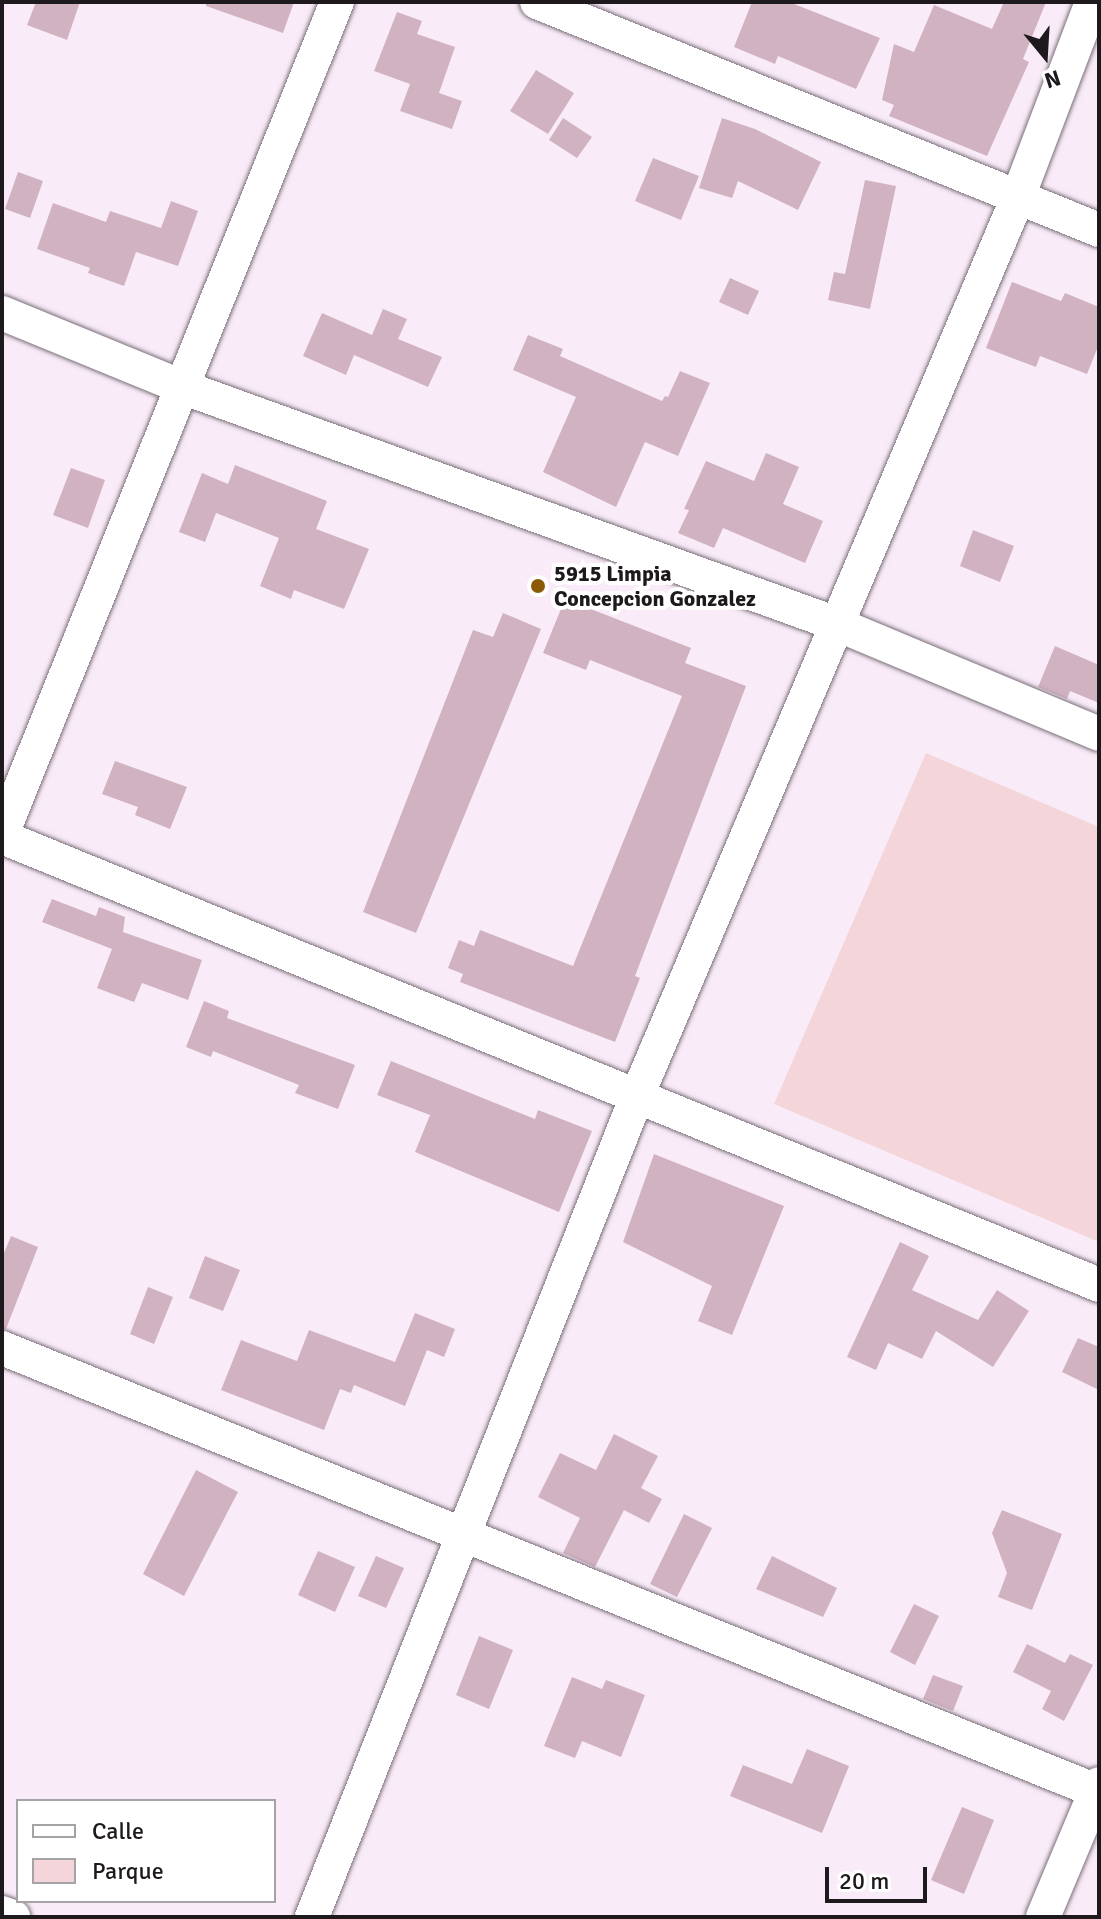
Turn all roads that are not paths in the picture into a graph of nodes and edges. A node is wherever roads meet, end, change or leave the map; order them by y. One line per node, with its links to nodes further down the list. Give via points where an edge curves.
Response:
1 (337, 2): 7 (street)
2 (537, 2): 4 (street)
3 (1092, 2): 4 (street)
4 (1018, 197): 5 (street); 8 (street)
5 (1099, 230)
6 (2, 313): 7 (street)
7 (182, 387): 8 (street); 10 (street)
8 (834, 623): 9 (street); 11 (street)
9 (1099, 734)
10 (2, 835): 11 (street)
11 (637, 1096): 12 (street); 14 (street)
12 (1099, 1285)
13 (2, 1348): 14 (street)
14 (465, 1537): 15 (street); 18 (street)
15 (1098, 1789): 19 (street)
16 (2, 1913): 17 (street)
17 (13, 1917)
18 (312, 1917)
19 (1043, 1917)

